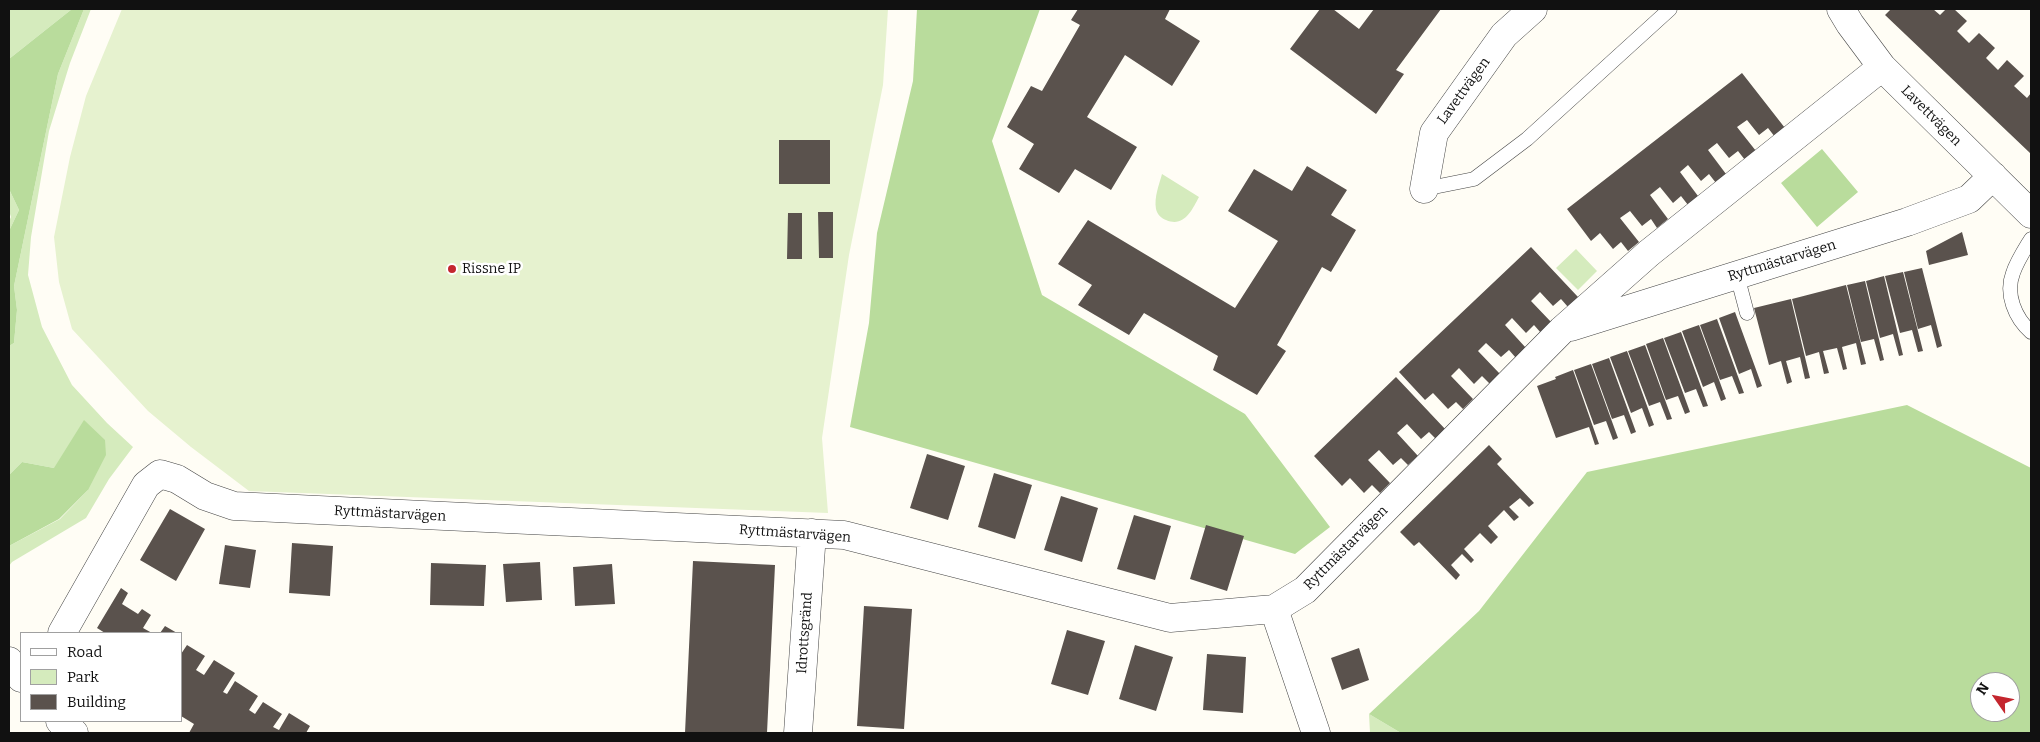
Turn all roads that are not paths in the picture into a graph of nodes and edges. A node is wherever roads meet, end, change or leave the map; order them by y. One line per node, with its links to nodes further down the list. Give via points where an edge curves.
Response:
1 (1533, 9): 6 (street, Lavettvägen, via 1504,35 1434,133)
2 (1670, 9): 6 (lane, via 1526,139 1474,179)
3 (1841, 9): 4 (street, Lavettvägen)
4 (1882, 67): 5 (street, Lavettvägen); 11 (street, Ryttmästarvägen, via 1649,253)
5 (1993, 176): 7 (street, Lavettvägen); 9 (street, Ryttmästarvägen, via 1969,199 1907,222)
6 (1424, 189)
7 (2031, 214)
8 (2031, 239): 12 (lane, via 2012,274 2011,291 2014,310 2023,326)
9 (1737, 275): 10 (lane); 11 (street, Ryttmästarvägen)
10 (1747, 313)
11 (1562, 330): 14 (street, Ryttmästarvägen, via 1305,590)
12 (2031, 332)
13 (812, 533): 14 (street, Ryttmästarvägen, via 844,535 1170,618); 15 (street, Ryttmästarvägen, via 234,506 160,474 146,485); 20 (street, Idrottsgränd)
14 (1274, 609): 21 (street)
15 (63, 632)
16 (9, 661): 17 (street)
17 (20, 677)
18 (61, 722): 19 (street)
19 (74, 733)
20 (798, 733)
21 (1316, 733)

